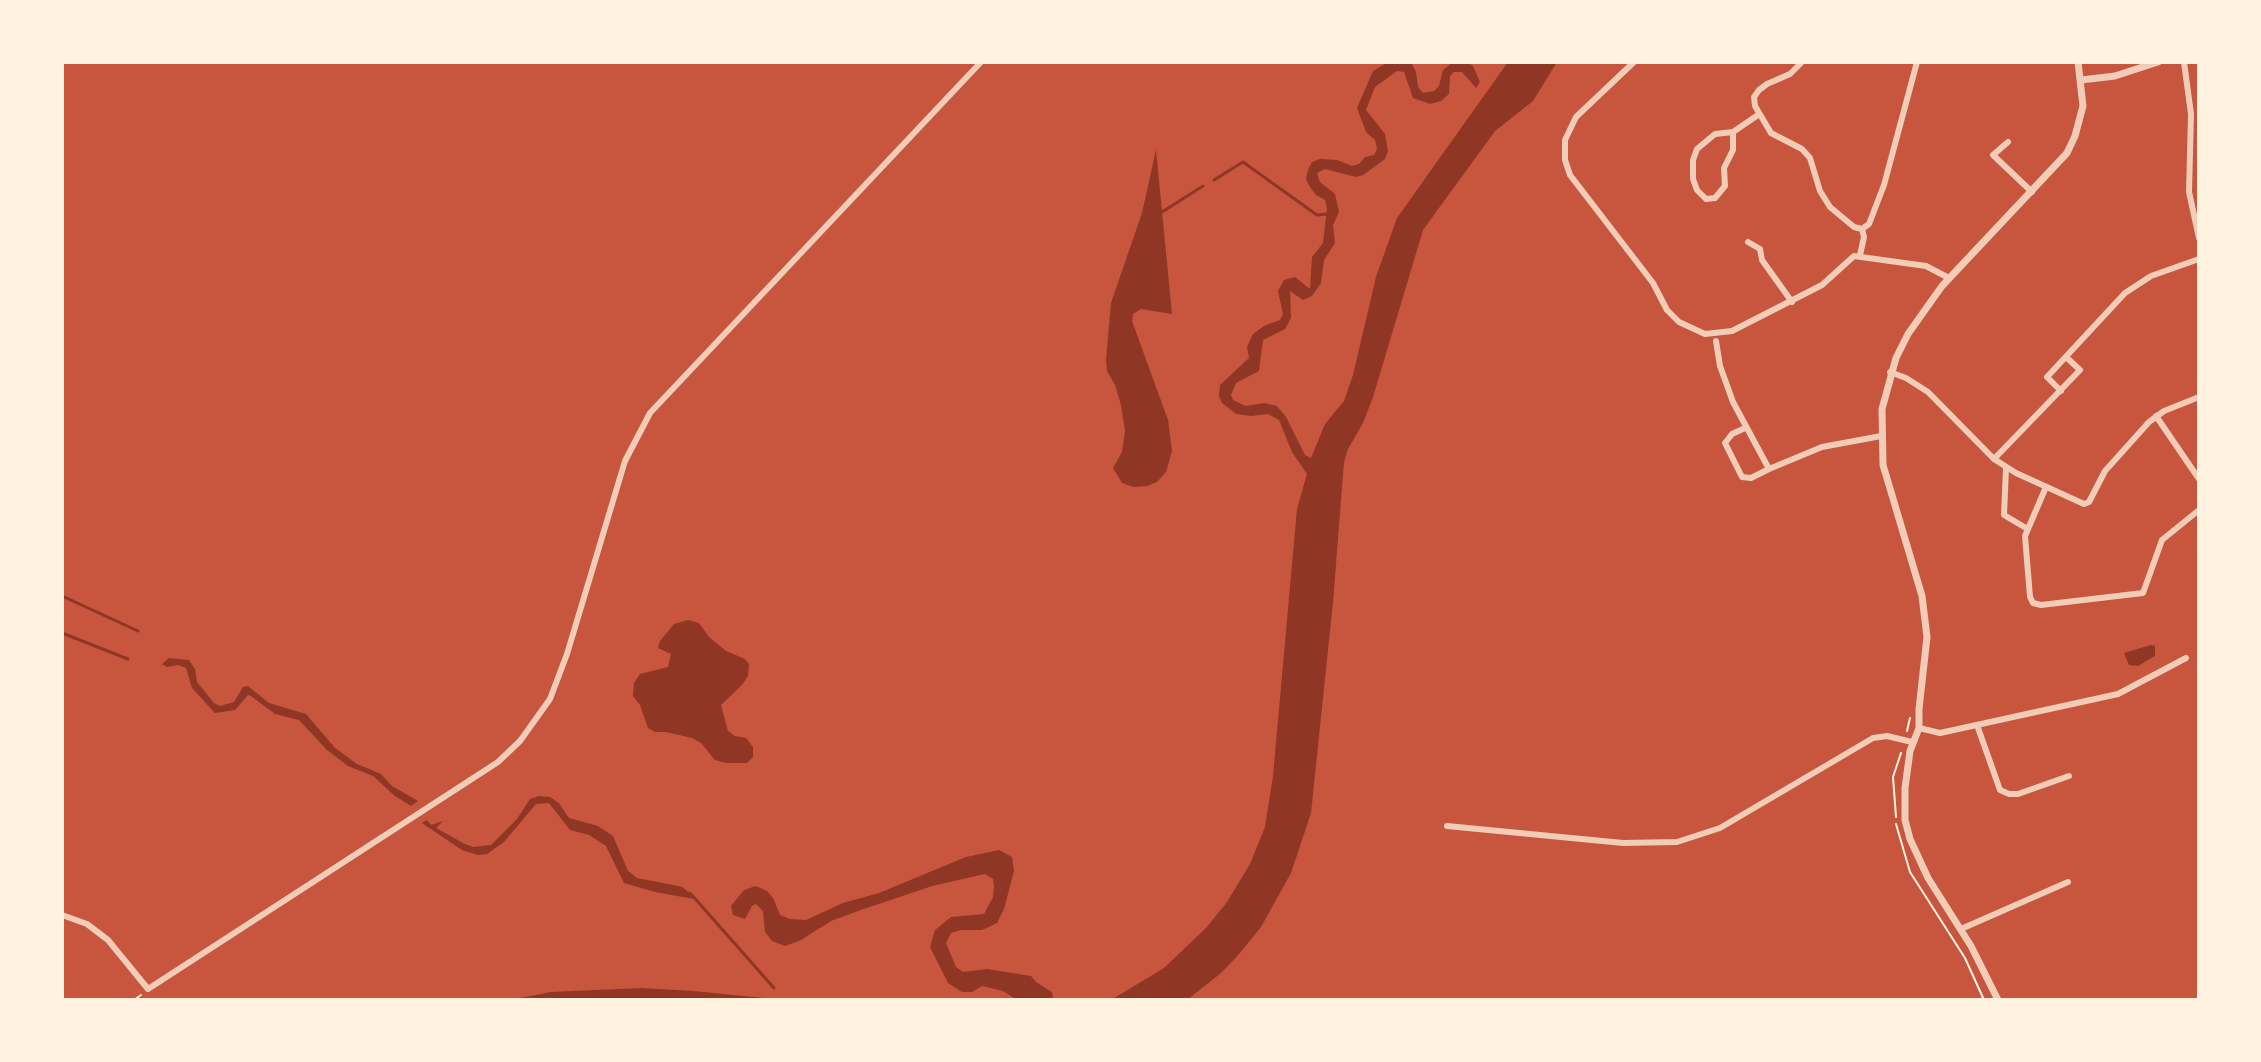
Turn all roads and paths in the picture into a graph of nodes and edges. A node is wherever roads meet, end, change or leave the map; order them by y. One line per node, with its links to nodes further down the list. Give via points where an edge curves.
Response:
1 (981, 62): 45 (street, via 650,413 625,461 550,699 498,762 148,989 108,940 87,924)
2 (1634, 62): 21 (street, via 1569,128 1565,150 1570,175 1653,283 1667,310 1691,330 1724,334)
3 (1802, 62): 9 (street, via 1759,90 1754,97)
4 (1917, 62): 15 (street, via 1884,185)
5 (2078, 62): 8 (street)
6 (2158, 62): 8 (street)
7 (2184, 62): 13 (street, via 2191,114)
8 (2081, 80): 14 (street, via 2083,106 2075,136 2067,153)
9 (1758, 115): 10 (street); 15 (street, via 1771,133 1806,153 1830,207)
10 (1733, 132): 10 (street, via 1715,134 1697,149 1693,179 1706,199 1715,198 1725,186)
11 (2008, 142): 14 (street, via 1993,155)
12 (2199, 173): 13 (street)
13 (2189, 175): 16 (street)
14 (2032, 192): 20 (street)
15 (1862, 229): 18 (street)
16 (2199, 238)
17 (1748, 242): 21 (street, via 1760,249)
18 (1860, 255): 20 (street, via 1926,266); 21 (street)
19 (2199, 259): 23 (street, via 2134,285)
20 (1949, 278): 24 (street, via 1908,334)
21 (1792, 302)
22 (1716, 341): 28 (street, via 1725,382)
23 (2066, 357): 25 (street, via 2047,377); 25 (street, via 2080,370)
24 (1890, 372): 29 (street); 30 (street, via 1928,392)
25 (2061, 391): 30 (street)
26 (2199, 397): 27 (street)
27 (2156, 416): 33 (street); 34 (street, via 2105,471 2089,502)
28 (1745, 428): 32 (street); 32 (street, via 1725,443 1742,477)
29 (1881, 436): 32 (street, via 1822,447); 40 (street, via 1889,491 1925,612)
30 (1994, 459): 31 (street)
31 (2006, 468): 34 (street); 36 (street, via 2004,515)
32 (1769, 469)
33 (2199, 479)
34 (2046, 487): 36 (street)
35 (2199, 510): 36 (street, via 2162,540 2143,593 2041,605 2030,597)
36 (2026, 528)
37 (2186, 658): 39 (street, via 2118,694)
38 (1909, 721): 41 (path)
39 (1977, 725): 40 (street, via 1940,733); 42 (street, via 2000,790 2018,794)
40 (1919, 728): 41 (street)
41 (1908, 741): 43 (street, via 1873,738 1720,828 1677,842 1623,843); 46 (street, via 1904,808 1910,839)
42 (2069, 776)
43 (1447, 826)
44 (2068, 882): 46 (street)
45 (62, 915)
46 (1961, 929): 47 (street)
47 (1998, 1000)

